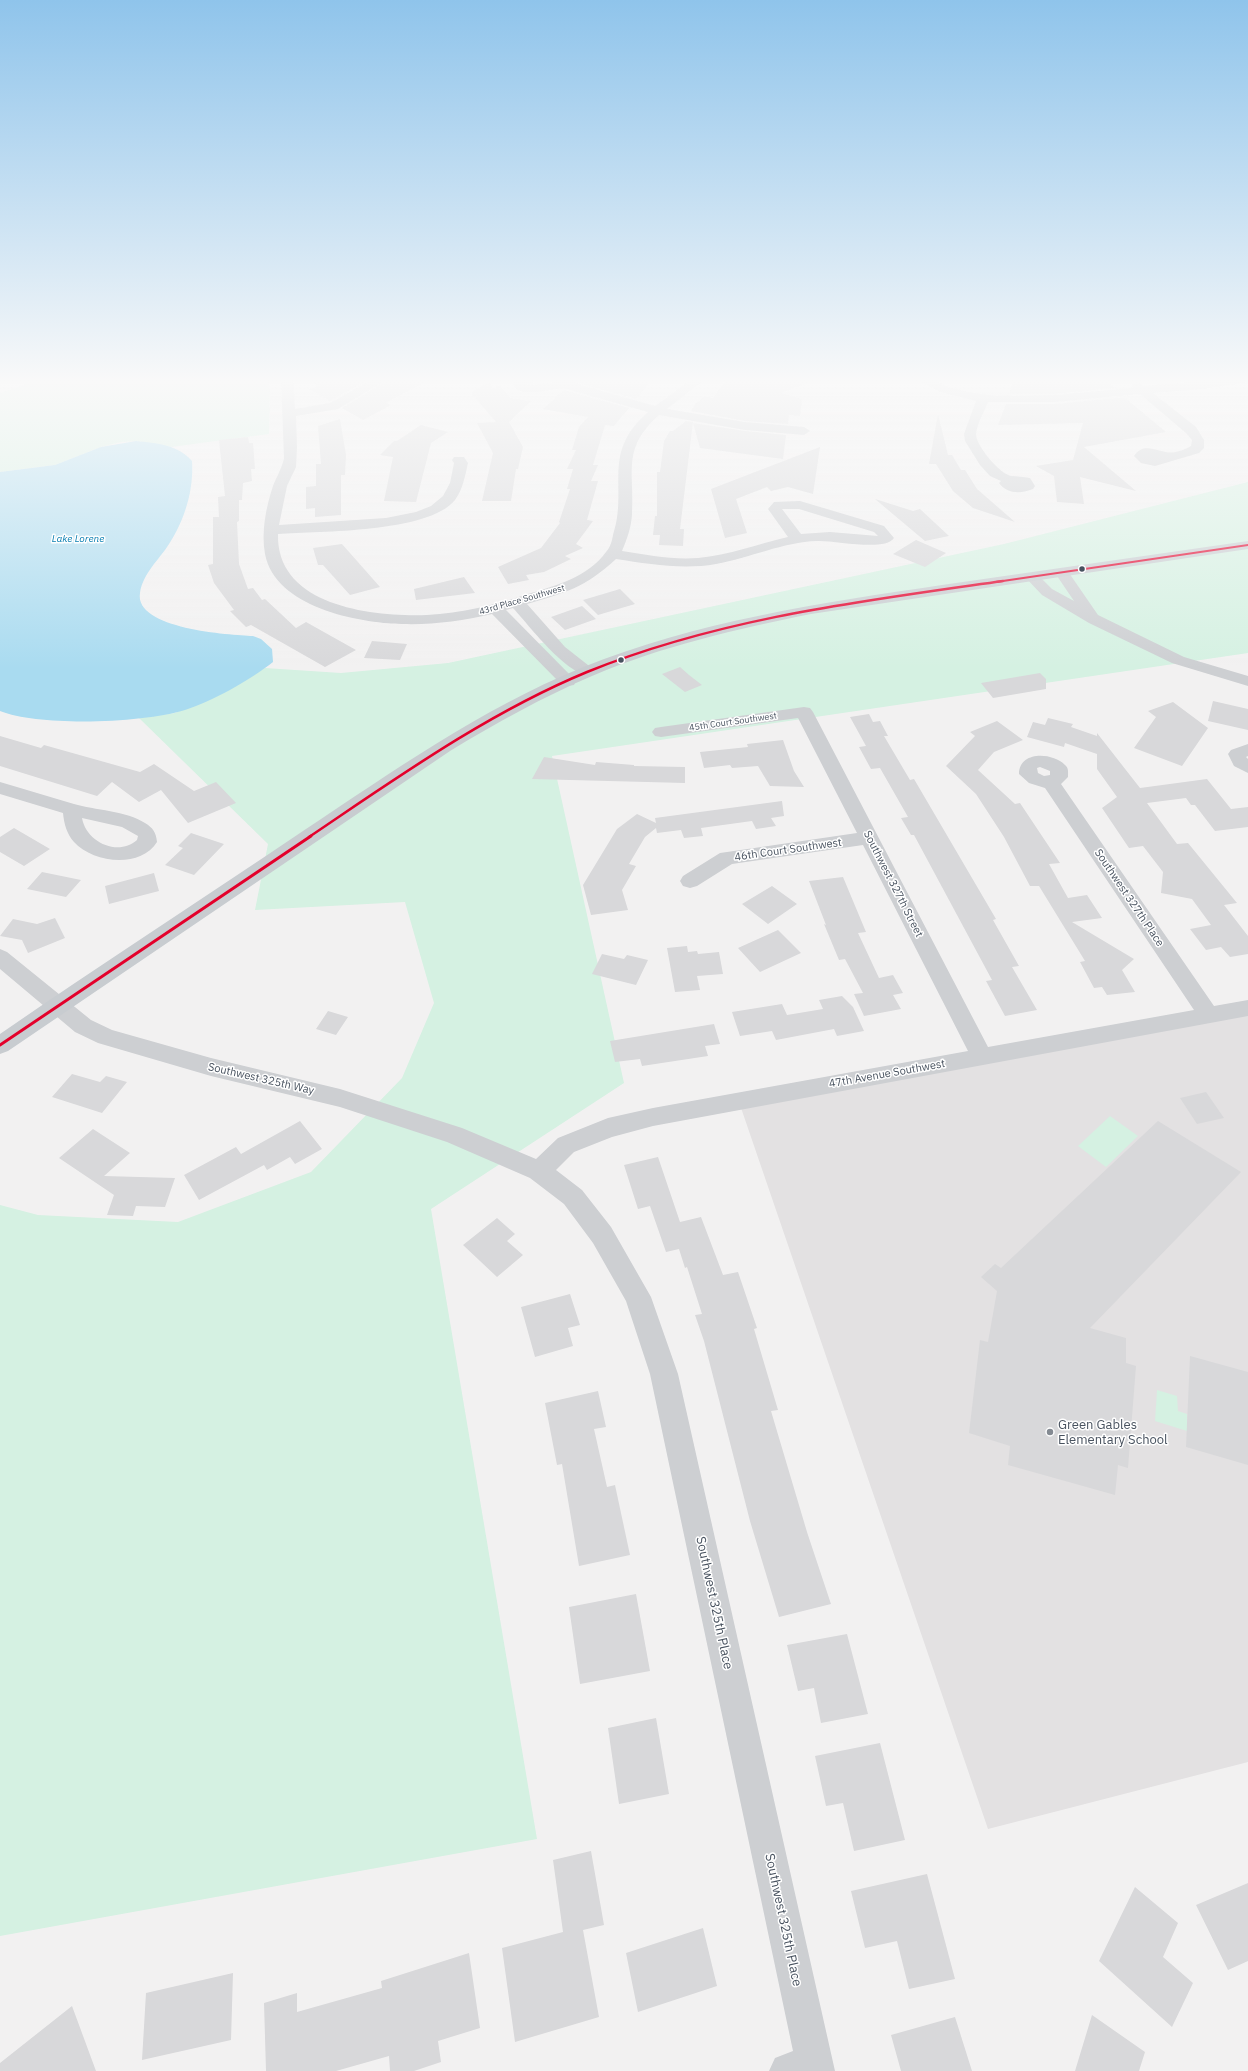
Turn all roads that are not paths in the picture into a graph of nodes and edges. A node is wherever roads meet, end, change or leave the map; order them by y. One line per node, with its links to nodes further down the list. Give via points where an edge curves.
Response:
1 (285, 476): 6 (street, 43rd Place Southwest, via 280,484)
2 (458, 476): 6 (street, via 449,498 436,509 419,516 386,522)
3 (624, 476): 9 (street, via 625,514 621,535)
4 (1001, 476): 5 (street)
5 (1009, 480)
6 (272, 530): 13 (street, 43rd Place Southwest, via 271,544 277,567 288,583 309,599 345,612 381,620 419,620 456,617)
7 (798, 540): 7 (street, via 830,536 878,542 886,538 879,529 800,505 779,505 775,509 776,513); 9 (street, via 699,562)
8 (1248, 545): 10 (main road)
9 (613, 554): 12 (street, 43rd Place Southwest, via 588,576 566,587)
10 (1062, 573): 11 (main road); 14 (street)
11 (1032, 577): 14 (street, via 1047,592); 15 (main road, via 811,609 742,623 662,646)
12 (517, 603): 13 (street, 43rd Place Southwest); 15 (street, via 559,650)
13 (496, 609): 16 (street)
14 (1095, 620): 17 (street, via 1178,660)
15 (587, 672): 16 (main road)
16 (568, 681): 28 (main road, via 502,712 400,775)
17 (1248, 681)
18 (804, 712): 19 (street, 45th Court Southwest); 25 (street, Southwest 327th Street)
19 (661, 732)
20 (1248, 749): 21 (street, via 1237,754 1239,761)
21 (1248, 767)
22 (1050, 782): 30 (street, Southwest 327th Place)
23 (0, 788): 24 (street)
24 (72, 810)
25 (869, 838): 26 (street, 46th Court Southwest, via 727,858); 32 (street, Southwest 327th Street)
26 (690, 881)
27 (0, 957): 28 (street, Southwest 325th Way)
28 (58, 1004): 31 (main road); 33 (street, Southwest 325th Way, via 83,1026 106,1037 211,1068 340,1098 454,1135)
29 (1248, 1008): 30 (street, 47th Avenue Southwest)
30 (1208, 1014): 32 (street, 47th Avenue Southwest)
31 (0, 1045)
32 (982, 1057): 33 (street, 47th Avenue Southwest, via 653,1117 608,1128 566,1145)
33 (539, 1171): 34 (street, Southwest 325th Place, via 573,1197 602,1235 638,1297 664,1374)
34 (806, 2069)

